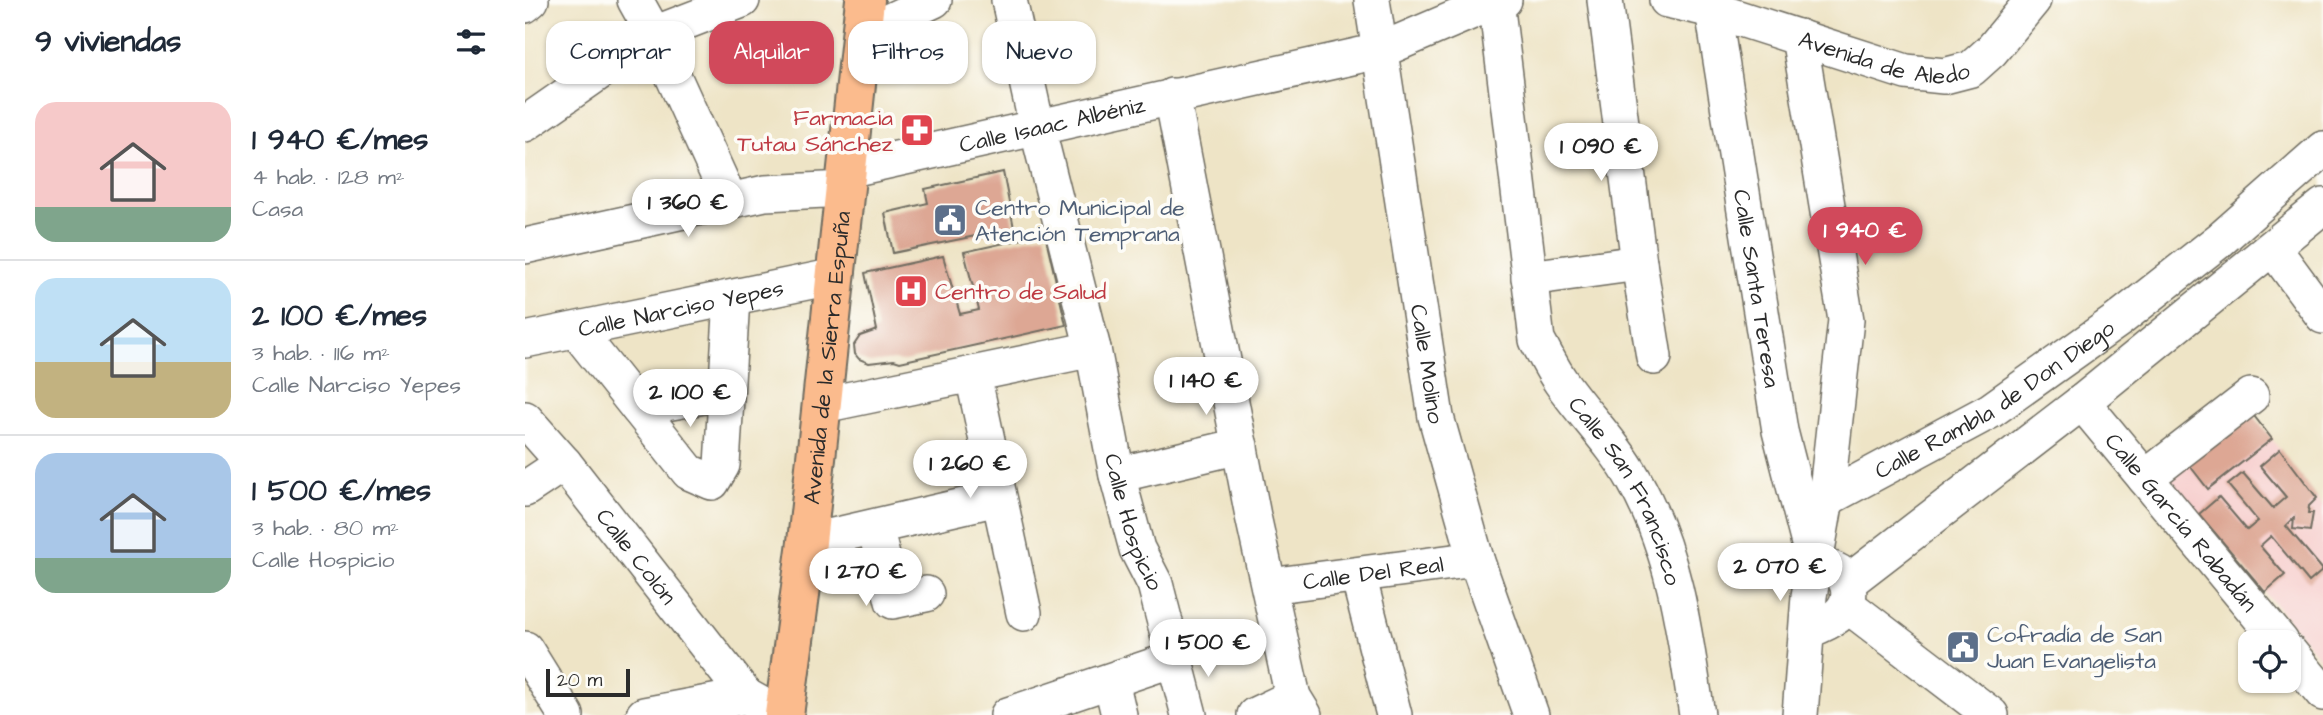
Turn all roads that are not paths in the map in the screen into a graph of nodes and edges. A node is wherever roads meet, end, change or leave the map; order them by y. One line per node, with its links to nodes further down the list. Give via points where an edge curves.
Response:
1 (531, 0): 11 (street)
2 (635, 0): 14 (street)
3 (742, 0): 15 (street)
4 (935, 0): 13 (street)
5 (1009, 0): 22 (street, Calle Hospicio)
6 (1372, 0): 17 (street, Calle Molino)
7 (1605, 0): 29 (street)
8 (1667, 0): 12 (street, Avenida de Aledo)
9 (2033, 0): 16 (street, Avenida de Aledo, via 1971,69 1944,76 1906,72)
10 (1500, 1): 17 (street); 31 (street, Calle San Francisco)
11 (525, 5)
12 (1713, 10): 16 (street, Avenida de Aledo); 55 (street, Calle Santa Teresa, via 1780,431)
13 (863, 17): 24 (main road, Avenida de la Sierra Espuña)
14 (647, 21)
15 (688, 21)
16 (1799, 37): 51 (street, via 1846,320)
17 (1379, 51): 20 (street, Calle Isaac Albéniz); 54 (street, Calle Molino, via 1436,417)
18 (582, 84): 21 (street)
19 (677, 84): 25 (street)
20 (1172, 96): 22 (street, Calle Isaac Albéniz); 45 (street)
21 (525, 124)
22 (1037, 127): 24 (street, Calle Isaac Albéniz); 36 (street, Calle Hospicio)
23 (2323, 149): 51 (street, Calle Rambla de Don Diego, via 2221,239 1990,411)
24 (846, 179): 25 (street, Calle Isaac Albéniz); 30 (main road, Avenida de la Sierra Espuña)
25 (730, 201): 27 (street, Calle Isaac Albéniz)
26 (2323, 206): 28 (street, Calle Rambla de Don Diego)
27 (525, 246)
28 (2273, 248): 33 (street); 41 (street, Calle Rambla de Don Diego)
29 (1639, 263): 31 (street); 37 (street)
30 (836, 276): 32 (street, Calle Narciso Yepes); 42 (main road, Avenida de la Sierra Espuña)
31 (1529, 278): 79 (street, Calle San Francisco, via 1537,340 1561,382 1635,480 1664,544 1683,615)
32 (732, 298): 34 (street, Calle Narciso Yepes); 39 (street)
33 (2323, 316)
34 (576, 330): 35 (street, Calle Narciso Yepes); 43 (street)
35 (525, 340)
36 (1093, 349): 38 (street); 47 (street, Calle Hospicio)
37 (1654, 357)
38 (973, 375): 42 (street); 50 (street)
39 (726, 392): 43 (street); 43 (street, via 722,465 712,482 689,472)
40 (2251, 396): 48 (street)
41 (2082, 402): 48 (street, Calle García Rabadán); 59 (street, Calle Rambla de Don Diego)
42 (823, 405): 53 (main road, Avenida de la Sierra Espuña)
43 (638, 408)
44 (525, 419): 46 (street, Calle Colón)
45 (1240, 446): 47 (street); 57 (street)
46 (564, 463): 49 (street); 68 (street, Calle Colón)
47 (1117, 475): 64 (street, Calle Hospicio, via 1137,549 1155,584)
48 (2145, 478): 61 (street, Calle García Rabadán)
49 (525, 489)
50 (998, 498): 52 (street); 60 (street)
51 (1826, 499): 55 (street)
52 (875, 527): 53 (street); 58 (street, via 893,601)
53 (807, 542): 72 (main road, Avenida de la Sierra Espuña)
54 (1476, 559): 56 (street, Calle Del Real); 78 (street, Calle Molino)
55 (1814, 563): 59 (street, via 1838,572); 62 (street)
56 (1358, 575): 57 (street, Calle Del Real); 77 (street)
57 (1269, 586): 69 (street)
58 (926, 594)
59 (1847, 594): 62 (street, Calle Rambla de Don Diego, via 1834,619); 81 (street)
60 (1024, 613)
61 (2271, 630)
62 (1807, 631): 80 (street)
63 (525, 649): 70 (street)
64 (1174, 659): 66 (street); 75 (street, Calle Hospicio)
65 (2301, 666): 67 (street)
66 (1111, 681): 73 (street); 74 (street)
67 (2323, 693)
68 (746, 696): 71 (street); 72 (street)
69 (1299, 706): 76 (street)
70 (566, 715)
71 (644, 715)
72 (781, 715)
73 (1008, 715)
74 (1119, 715)
75 (1189, 715)
76 (1255, 715)
77 (1394, 715)
78 (1531, 715)
79 (1697, 715)
80 (1800, 715)
81 (1991, 715)

